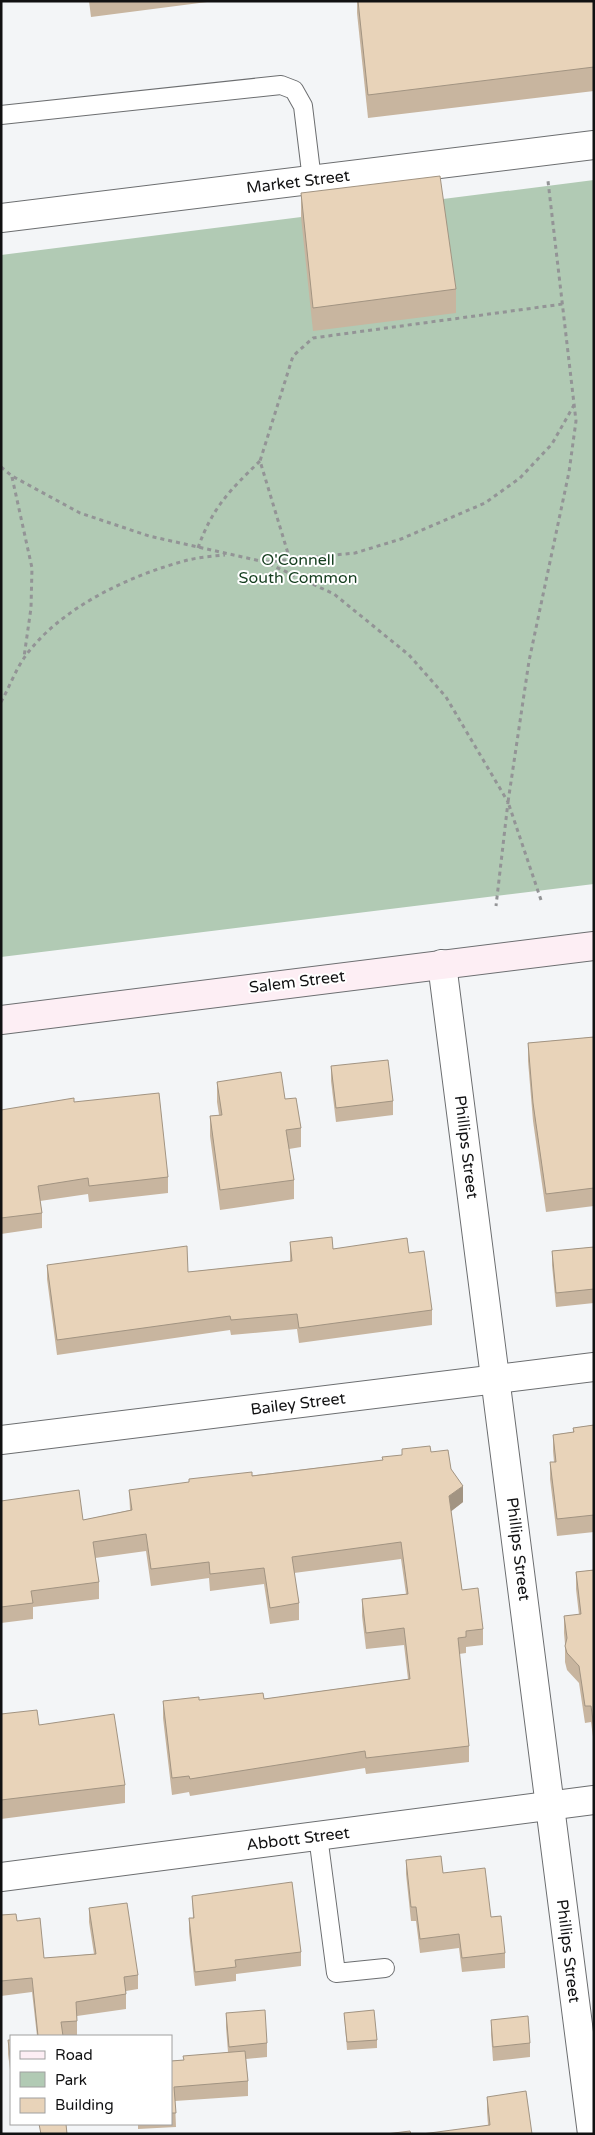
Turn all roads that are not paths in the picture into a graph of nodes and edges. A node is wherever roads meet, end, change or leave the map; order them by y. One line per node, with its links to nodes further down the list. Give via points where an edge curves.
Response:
1 (1, 115): 3 (lane, via 281,84 294,90 303,106)
2 (594, 145): 3 (street, Market Street)
3 (312, 180): 4 (street, Market Street)
4 (1, 218)
5 (594, 946): 6 (main road, Salem Street)
6 (442, 964): 7 (main road, Salem Street); 9 (street, Phillips Street)
7 (1, 1020)
8 (594, 1367): 9 (street, Bailey Street)
9 (496, 1380): 10 (street, Bailey Street); 12 (street, Phillips Street)
10 (1, 1440)
11 (594, 1800): 12 (street, Abbott Street)
12 (550, 1806): 13 (street, Abbott Street); 16 (street, Phillips Street)
13 (318, 1836): 14 (street, Abbott Street); 15 (lane, via 336,1974)
14 (1, 1877)
15 (385, 1968)
16 (592, 2134)

